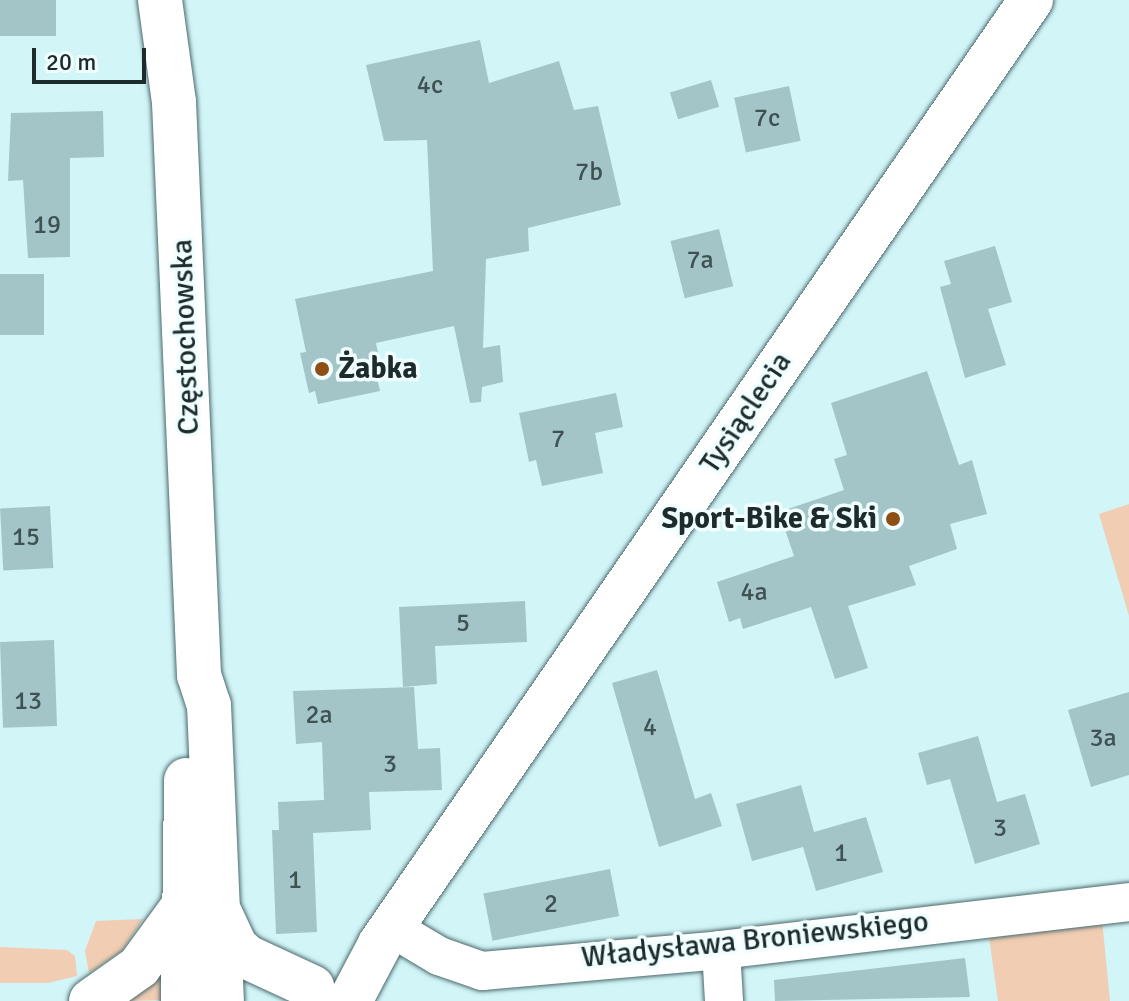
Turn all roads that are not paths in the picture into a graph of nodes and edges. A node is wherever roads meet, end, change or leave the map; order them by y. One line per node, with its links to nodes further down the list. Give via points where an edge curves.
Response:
1 (160, 0): 4 (street, Częstochowska, via 179,190 199,675 209,705)
2 (1031, 0): 5 (street, Tysiąclecia)
3 (1129, 902): 6 (street, Władysława Broniewskiego)
4 (200, 909): 7 (street, via 247,957); 8 (street, via 139,967); 9 (street, Częstochowska); 10 (street, Częstochowska)
5 (386, 936): 6 (street, Władysława Broniewskiego, via 482,971); 7 (street, Tysiąclecia)
6 (721, 950): 11 (street)
7 (318, 996)
8 (91, 1001)
9 (183, 1001)
10 (222, 1001)
11 (724, 1001)

